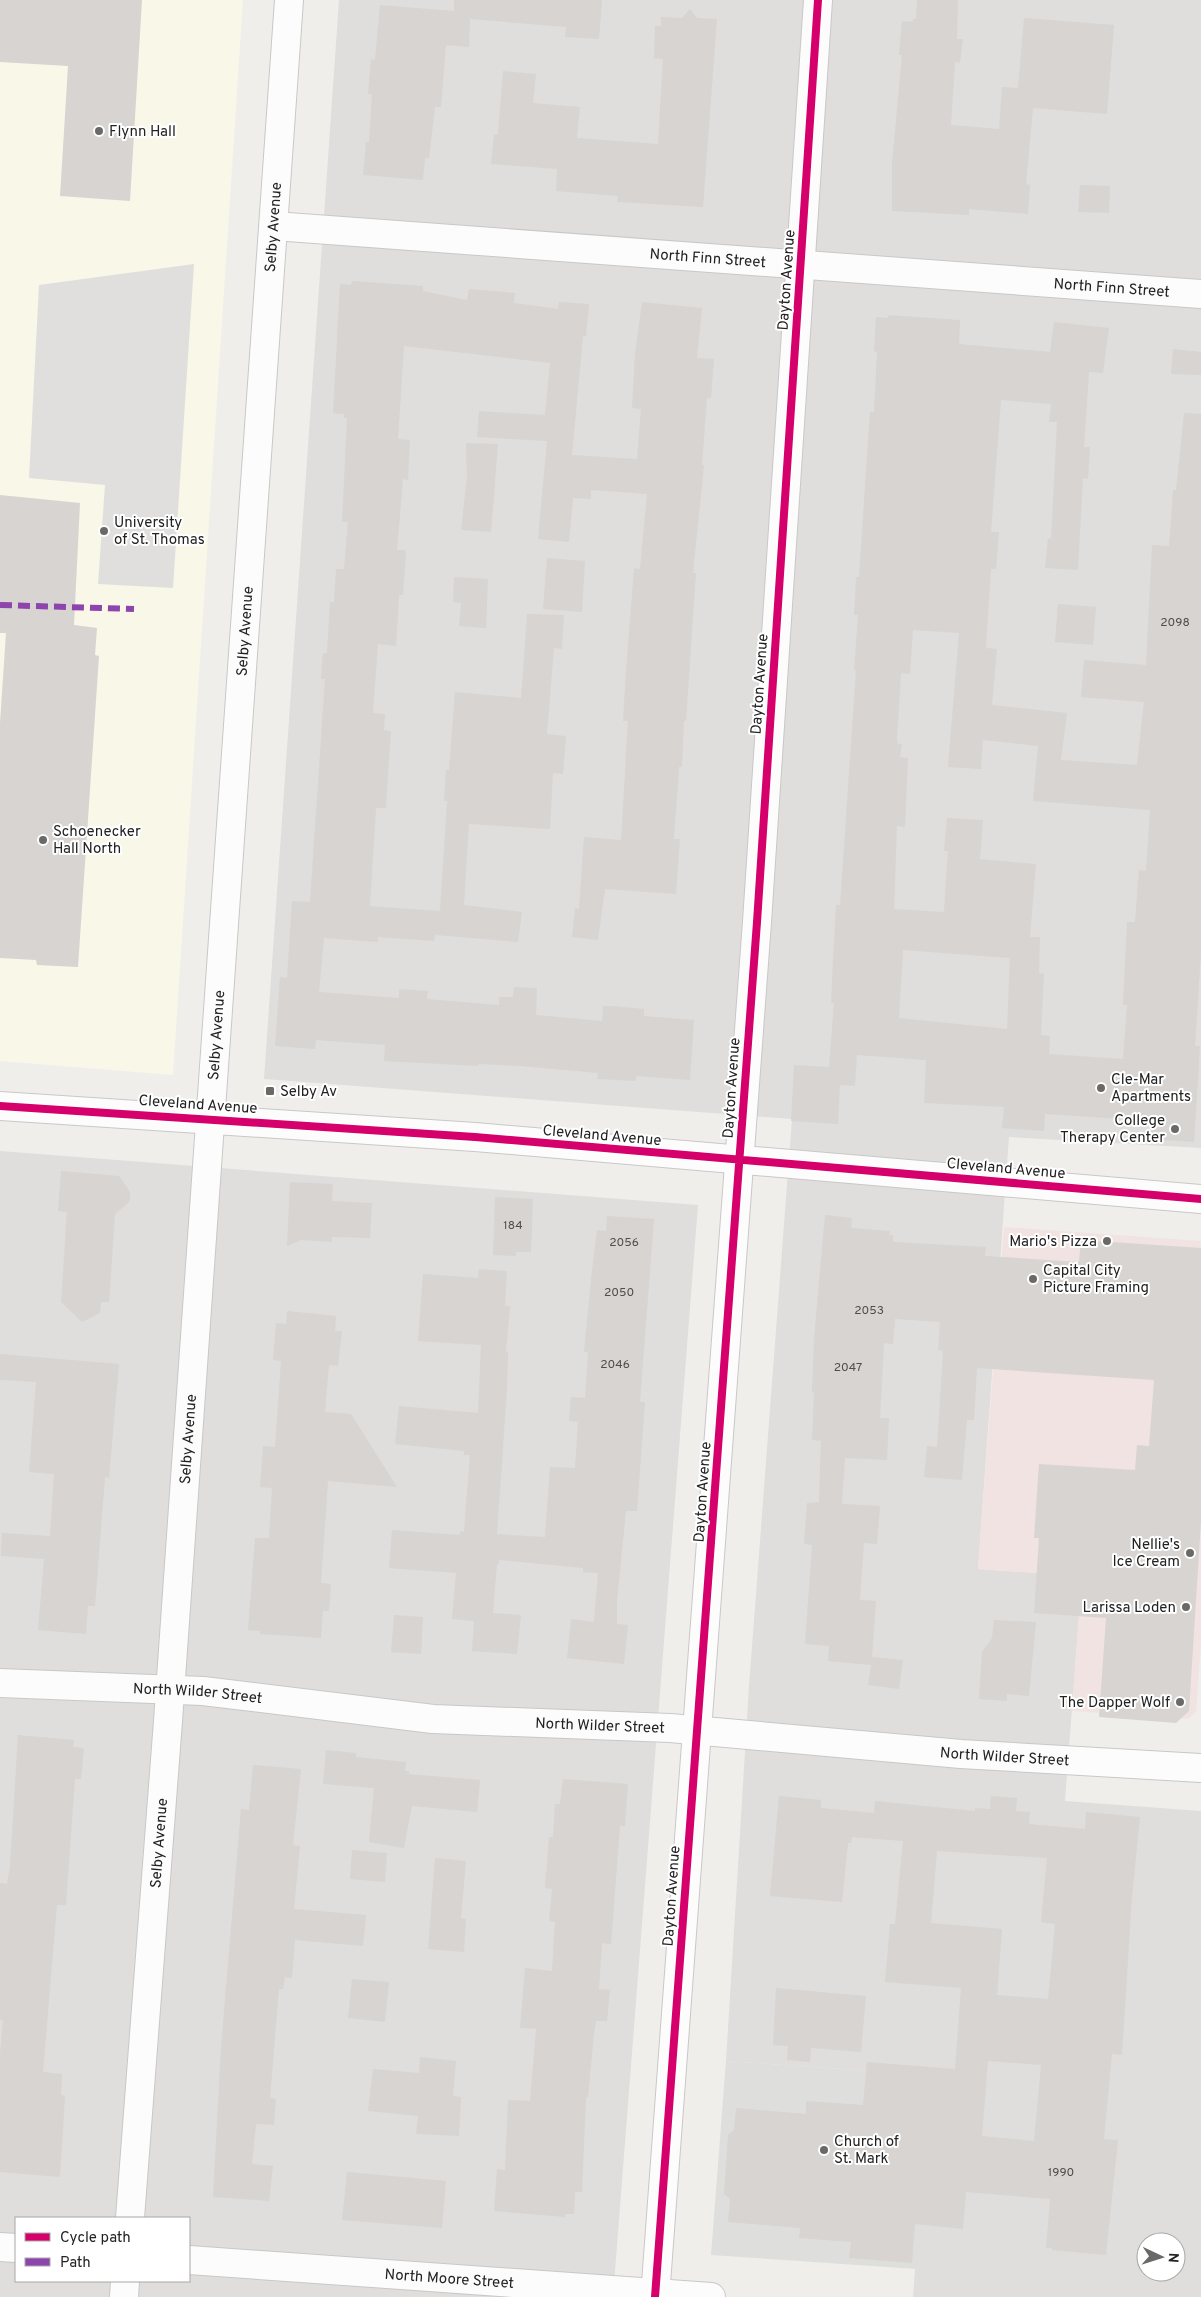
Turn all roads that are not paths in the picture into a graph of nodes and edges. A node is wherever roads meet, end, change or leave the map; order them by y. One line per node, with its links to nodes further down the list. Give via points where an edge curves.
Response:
1 (289, 0): 3 (street, Selby Avenue)
2 (818, 0): 4 (street, Dayton Avenue)
3 (274, 226): 4 (street, North Finn Street); 7 (street, Selby Avenue)
4 (801, 264): 5 (street, North Finn Street); 8 (street, Dayton Avenue)
5 (1201, 294)
6 (0, 1106): 7 (street, Cleveland Avenue)
7 (210, 1118): 8 (street, Cleveland Avenue, via 476,1137); 11 (street, Selby Avenue)
8 (740, 1161): 9 (street, Cleveland Avenue); 12 (street, Dayton Avenue)
9 (1201, 1199)
10 (0, 1682): 11 (street, North Wilder Street)
11 (170, 1690): 12 (street, North Wilder Street, via 433,1718); 14 (street, Selby Avenue)
12 (698, 1730): 13 (street, North Wilder Street, via 961,1754); 19 (street, Dayton Avenue)
13 (1201, 1768)
14 (130, 2217)
15 (0, 2247): 16 (street)
16 (15, 2248)
17 (190, 2260): 19 (street, North Moore Street)
18 (125, 2282): 20 (street)
19 (655, 2295): 21 (street, North Moore Street)
20 (124, 2297)
21 (712, 2297)

